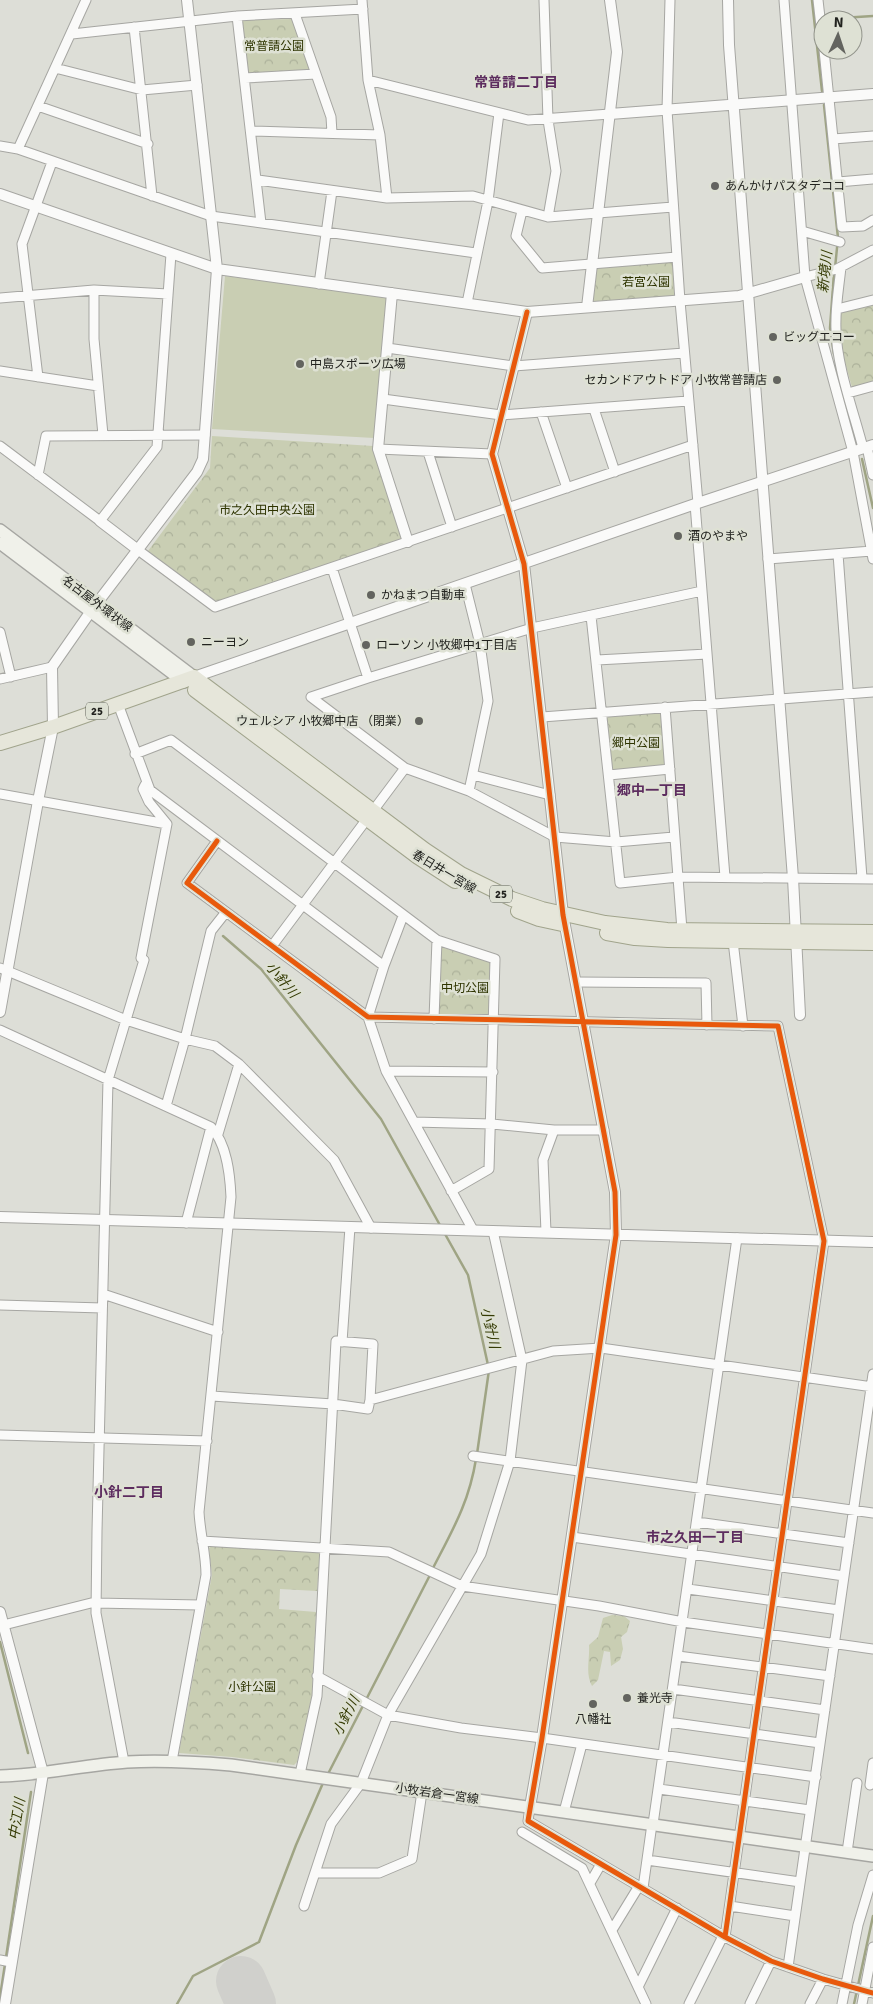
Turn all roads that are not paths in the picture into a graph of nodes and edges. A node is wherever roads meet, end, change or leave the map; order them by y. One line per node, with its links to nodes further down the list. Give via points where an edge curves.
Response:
1 (86, 0): 13 (street)
2 (187, 0): 11 (street)
3 (544, 0): 29 (street)
4 (610, 0): 28 (street, via 617,52)
5 (670, 0): 26 (street)
6 (728, 0): 24 (street)
7 (784, 0): 23 (street)
8 (363, 4): 9 (street); 18 (street)
9 (295, 14): 10 (street); 16 (street)
10 (238, 16): 11 (street); 17 (street)
11 (190, 20): 12 (street); 19 (street)
12 (134, 27): 13 (street); 20 (street)
13 (72, 34): 15 (street)
14 (825, 60): 22 (street)
15 (56, 68): 20 (street); 25 (street)
16 (316, 74): 17 (street); 31 (street, via 331,117)
17 (245, 78): 30 (street)
18 (368, 80): 27 (street); 32 (street)
19 (197, 85): 20 (street); 51 (street)
20 (142, 90): 35 (street)
21 (873, 94): 22 (street)
22 (829, 97): 23 (street); 34 (street)
23 (792, 100): 24 (street); 55 (street)
24 (733, 104): 26 (street); 69 (street)
25 (38, 106): 35 (street); 37 (street)
26 (667, 110): 28 (street); 48 (street)
27 (499, 113): 29 (street, via 528,120); 46 (street)
28 (610, 114): 29 (street); 50 (street)
29 (548, 120): 52 (street, via 556,171)
30 (251, 131): 31 (street); 40 (street)
31 (332, 133): 32 (street)
32 (380, 135): 45 (street)
33 (873, 136): 34 (street)
34 (833, 139): 41 (street)
35 (148, 144): 44 (street)
36 (0, 146): 37 (street)
37 (18, 149): 38 (street)
38 (52, 162): 44 (street); 47 (street)
39 (873, 179): 41 (street)
40 (258, 180): 42 (street); 54 (street)
41 (838, 182): 53 (street, via 842,227 863,226)
42 (332, 191): 45 (street); 56 (street)
43 (0, 194): 47 (street)
44 (152, 196): 51 (street)
45 (387, 198): 46 (street, via 472,196)
46 (488, 201): 49 (street); 59 (street)
47 (36, 206): 60 (street); 71 (street, via 22,244)
48 (674, 207): 50 (street); 61 (street)
49 (522, 211): 52 (street); 62 (street, via 516,236 542,268)
50 (599, 212): 52 (street); 62 (street)
51 (212, 216): 54 (street); 63 (street)
52 (548, 217)
53 (873, 220)
54 (262, 223): 56 (street)
55 (802, 231): 57 (street); 65 (street)
56 (326, 232): 59 (street); 66 (street)
57 (838, 241)
58 (873, 250): 64 (street)
59 (476, 253): 75 (street)
60 (171, 254): 63 (street); 70 (street)
61 (677, 258): 62 (street); 73 (street)
62 (592, 263): 76 (street)
63 (217, 269): 66 (street); 93 (street)
64 (837, 269): 65 (street); 77 (street)
65 (806, 277): 69 (street); 100 (street)
66 (319, 284): 68 (street)
67 (94, 290): 70 (street); 71 (street); 84 (street)
68 (392, 293): 75 (street); 79 (street)
69 (748, 293): 73 (street); 105 (street)
70 (168, 294): 94 (street)
71 (29, 296): 72 (street); 83 (street)
72 (0, 298)
73 (680, 300): 76 (street); 80 (street)
74 (873, 300): 77 (street)
75 (467, 303): 78 (street)
76 (587, 307): 78 (street)
77 (837, 309): 86 (street, via 837,342)
78 (527, 312): 81 (street)
79 (387, 348): 81 (street); 87 (street)
80 (684, 353): 81 (street); 88 (street)
81 (514, 366): 91 (street)
82 (0, 371): 83 (street)
83 (38, 377): 84 (street)
84 (98, 386): 92 (street)
85 (873, 386): 86 (street)
86 (848, 393): 97 (street)
87 (383, 399): 91 (street); 98 (street)
88 (688, 401): 89 (street); 96 (street)
89 (594, 409): 90 (street); 102 (street)
90 (541, 412): 91 (street); 106 (street)
91 (502, 415): 101 (street)
92 (103, 434): 94 (street); 103 (street, via 46,436)
93 (205, 435): 94 (street); 114 (street, via 201,466)
94 (158, 436): 109 (street, via 156,447)
95 (0, 446): 103 (street)
96 (693, 446): 102 (street); 107 (street)
97 (868, 447): 100 (street); 104 (street)
98 (378, 449): 99 (street); 112 (street)
99 (428, 452): 101 (street); 110 (street)
100 (852, 452): 105 (street); 116 (street)
101 (492, 454): 108 (street)
102 (615, 472): 106 (street)
103 (38, 475): 109 (street)
104 (873, 475)
105 (762, 482): 107 (street); 117 (street)
106 (566, 488): 108 (street)
107 (697, 503): 118 (street); 121 (street)
108 (508, 508): 110 (street); 118 (street)
109 (100, 521): 114 (street)
110 (452, 527): 112 (street)
111 (0, 530): 122 (main road, 名古屋外環状線)
112 (408, 542): 119 (street)
113 (0, 543): 122 (main road, 名古屋外環状線)
114 (138, 550): 119 (street, via 215,607); 122 (street)
115 (838, 554): 116 (street); 117 (street); 136 (street)
116 (872, 555)
117 (768, 559): 137 (street)
118 (524, 564): 120 (street); 125 (street)
119 (332, 568): 124 (street)
120 (465, 584): 124 (street); 127 (street)
121 (702, 591): 123 (street); 128 (street)
122 (94, 608): 130 (street); 134 (main road, 名古屋外環状線)
123 (591, 616): 125 (street); 129 (street)
124 (350, 623): 132 (street); 134 (street)
125 (532, 628): 127 (street); 142 (street)
126 (0, 632): 131 (street)
127 (480, 644): 132 (street); 148 (street, via 488,701)
128 (707, 654): 129 (street); 138 (street)
129 (596, 660): 141 (street)
130 (52, 667): 131 (street); 143 (street)
131 (11, 677): 133 (street)
132 (368, 678): 146 (street, via 311,697)
133 (0, 679)
134 (189, 679): 139 (main road, 25); 155 (main road, 春日井一宮線 / 25)
135 (873, 692): 136 (street)
136 (848, 694): 137 (street); 165 (street)
137 (779, 698): 138 (street); 164 (street)
138 (711, 703): 140 (street); 163 (street)
139 (118, 704): 143 (main road, 25); 145 (street)
140 (665, 707): 141 (street); 147 (street)
141 (602, 712): 142 (street); 149 (street)
142 (542, 717): 153 (street)
143 (53, 727): 144 (main road, 25); 154 (street)
144 (0, 743)
145 (136, 754): 150 (street); 161 (street, via 171,740)
146 (405, 768): 151 (street); 155 (street)
147 (670, 769): 149 (street); 158 (street)
148 (473, 775): 151 (street); 153 (street)
149 (609, 775): 160 (street)
150 (146, 783): 156 (street, via 143,789 149,802); 159 (street, via 150,790)
151 (469, 791): 157 (street)
152 (0, 794): 154 (street)
153 (550, 795): 157 (street)
154 (38, 801): 156 (street); 179 (street)
155 (371, 816): 161 (street); 170 (main road, 春日井一宮線 / 25, via 418,857 458,883 539,919)
156 (167, 824): 185 (street, via 141,958 144,960)
157 (555, 837): 160 (street); 170 (street)
158 (674, 837): 160 (street); 162 (street)
159 (217, 841): 167 (street); 168 (street, via 186,883)
160 (616, 842): 162 (street, via 620,882)
161 (334, 864): 167 (street); 169 (street)
162 (678, 877): 163 (street); 171 (street)
163 (725, 877): 164 (street)
164 (793, 878): 165 (street); 173 (street)
165 (862, 878): 166 (street)
166 (873, 879)
167 (303, 905): 177 (street); 178 (street)
168 (226, 912): 177 (street); 191 (street, via 211,931)
169 (404, 916): 174 (street); 178 (street)
170 (564, 920): 171 (main road, 春日井一宮線 / 25); 175 (main road, 春日井一宮線 / 25, via 635,938); 180 (street)
171 (682, 930): 173 (main road, 春日井一宮線 / 25)
172 (873, 932): 173 (main road, 春日井一宮線 / 25)
173 (796, 937): 175 (main road, 春日井一宮線 / 25); 176 (main road, 春日井一宮線 / 25); 182 (street)
174 (437, 940): 184 (street); 186 (street, via 495,958)
175 (733, 941): 189 (street)
176 (873, 943)
177 (272, 946): 183 (street)
178 (384, 966): 183 (street)
179 (4, 970): 181 (street); 185 (street)
180 (576, 982): 187 (street); 188 (street, via 706,984)
181 (0, 1012)
182 (800, 1015)
183 (368, 1017): 184 (street); 193 (street)
184 (434, 1019): 186 (street)
185 (126, 1020): 191 (street); 195 (street)
186 (495, 1020): 187 (street); 194 (street)
187 (583, 1022): 188 (street); 201 (street)
188 (707, 1025): 189 (street)
189 (743, 1026): 215 (street, via 778,1026)
190 (0, 1030): 195 (street)
191 (185, 1039): 192 (street, via 215,1046); 196 (street)
192 (239, 1064): 202 (street); 209 (street, via 334,1160)
193 (386, 1071): 194 (street); 197 (street)
194 (493, 1072): 198 (street)
195 (108, 1080): 196 (street); 205 (street)
196 (166, 1106): 199 (street)
197 (414, 1122): 198 (street); 203 (street)
198 (492, 1124): 200 (street); 203 (street, via 489,1169)
199 (211, 1127): 202 (street); 206 (street)
200 (554, 1130): 201 (street); 212 (street, via 542,1160)
201 (604, 1130): 213 (street, via 615,1192)
202 (218, 1134): 207 (street, via 230,1181)
203 (451, 1191): 210 (street)
204 (0, 1217): 205 (street)
205 (104, 1221): 206 (street); 217 (street)
206 (186, 1222): 207 (street)
207 (228, 1224): 208 (street); 220 (street)
208 (350, 1227): 209 (street); 221 (street)
209 (371, 1228): 210 (street)
210 (473, 1230): 211 (street)
211 (493, 1231): 212 (street); 223 (street)
212 (546, 1232): 213 (street)
213 (616, 1235): 214 (street); 222 (street)
214 (736, 1238): 215 (street); 224 (street)
215 (824, 1241): 216 (street); 226 (street)
216 (873, 1242)
217 (103, 1294): 219 (street); 220 (street)
218 (0, 1305): 219 (street)
219 (102, 1308): 232 (street)
220 (218, 1332): 228 (street)
221 (342, 1342): 229 (street, via 373,1344); 230 (street, via 336,1341)
222 (600, 1348): 223 (street, via 553,1351); 224 (street); 236 (street)
223 (522, 1360): 229 (street); 235 (street)
224 (719, 1364): 226 (street); 237 (street)
225 (873, 1374): 227 (street)
226 (804, 1377): 227 (street); 238 (street)
227 (872, 1387): 239 (street)
228 (212, 1396): 230 (street); 233 (street)
229 (370, 1400): 230 (street, via 368,1409)
230 (333, 1404): 246 (street)
231 (0, 1435): 232 (street)
232 (99, 1437): 233 (street); 254 (street)
233 (208, 1441): 244 (street, via 199,1512)
234 (473, 1456): 235 (street)
235 (510, 1461): 236 (street); 250 (street, via 481,1554)
236 (582, 1472): 237 (street); 243 (street)
237 (702, 1488): 238 (street); 241 (street)
238 (788, 1501): 239 (street); 242 (street)
239 (854, 1510): 240 (street); 245 (street)
240 (873, 1513)
241 (697, 1522): 242 (street); 247 (street)
242 (783, 1534): 245 (street); 248 (street)
243 (572, 1537): 247 (street); 252 (street)
244 (202, 1542): 246 (street); 255 (street, via 206,1575)
245 (849, 1543): 249 (street)
246 (324, 1548): 250 (street, via 389,1552); 265 (street)
247 (692, 1555): 248 (street); 251 (street)
248 (778, 1567): 249 (street); 253 (street)
249 (844, 1576): 256 (street)
250 (462, 1586): 252 (street); 270 (street)
251 (688, 1588): 253 (street); 258 (street)
252 (562, 1601): 258 (street); 273 (street)
253 (773, 1601): 256 (street); 260 (street)
254 (95, 1602): 255 (street); 259 (street); 278 (street)
255 (200, 1605): 277 (street)
256 (839, 1610): 261 (street)
257 (0, 1612): 259 (street)
258 (683, 1622): 260 (street); 263 (street)
259 (1, 1625): 281 (street)
260 (768, 1634): 261 (street); 264 (street)
261 (834, 1644): 262 (street); 266 (street)
262 (873, 1649)
263 (678, 1656): 264 (street); 267 (street)
264 (764, 1667): 266 (street); 268 (street)
265 (317, 1676): 270 (street); 282 (street)
266 (830, 1676): 269 (street)
267 (673, 1689): 268 (street); 271 (street)
268 (759, 1701): 269 (street); 272 (street)
269 (825, 1710): 275 (street)
270 (388, 1715): 273 (street); 285 (street)
271 (668, 1722): 272 (street); 276 (street)
272 (754, 1734): 275 (street); 280 (street)
273 (542, 1738): 274 (street); 291 (street)
274 (582, 1744): 276 (street); 293 (street)
275 (820, 1744): 284 (street)
276 (664, 1756): 280 (street); 288 (street)
277 (172, 1761): 278 (main road, 小牧岩倉一宮線); 282 (main road, 小牧岩倉一宮線)
278 (124, 1762): 281 (main road, 小牧岩倉一宮線)
279 (873, 1763): 287 (street)
280 (749, 1768): 284 (street); 290 (street)
281 (43, 1773): 283 (main road, 小牧岩倉一宮線); 317 (street)
282 (300, 1774): 285 (main road, 小牧岩倉一宮線)
283 (0, 1776)
284 (816, 1777): 292 (street)
285 (361, 1783): 289 (main road, 小牧岩倉一宮線); 303 (street, via 332,1824)
286 (857, 1784): 298 (street)
287 (870, 1785)
288 (659, 1788): 290 (street); 294 (street)
289 (422, 1792): 291 (main road, 小牧岩倉一宮線); 303 (street, via 412,1859 379,1873)
290 (745, 1801): 292 (street); 296 (street)
291 (530, 1807): 293 (main road, 小牧岩倉一宮線); 301 (street, via 528,1821)
292 (810, 1810): 297 (street)
293 (564, 1812): 294 (main road, 小牧岩倉一宮線)
294 (652, 1824): 296 (main road, 小牧岩倉一宮線); 300 (street)
295 (522, 1832): 306 (street, via 582,1868)
296 (739, 1837): 297 (main road, 小牧岩倉一宮線); 302 (street)
297 (805, 1846): 298 (main road, 小牧岩倉一宮線); 305 (street)
298 (847, 1852): 299 (main road, 小牧岩倉一宮線)
299 (873, 1856)
300 (647, 1860): 302 (street); 307 (street)
301 (601, 1864): 306 (street); 307 (street)
302 (734, 1872): 305 (street); 309 (street)
303 (317, 1873): 308 (street)
304 (873, 1875): 321 (street, via 858,1925)
305 (800, 1882): 311 (street)
306 (590, 1883): 312 (street)
307 (641, 1887): 310 (street); 312 (street)
308 (304, 1906)
309 (730, 1906): 311 (street); 313 (street)
310 (677, 1908): 313 (street); 320 (street)
311 (795, 1916): 318 (street)
312 (612, 1930): 320 (street)
313 (724, 1937): 316 (street); 324 (street)
314 (873, 1947): 321 (street)
315 (0, 1960): 317 (street)
316 (771, 1961): 318 (street); 325 (street)
317 (11, 1962): 322 (street)
318 (788, 1967): 319 (street)
319 (823, 1979): 321 (street); 326 (street)
320 (638, 1987): 323 (street)
321 (859, 1990): 327 (street); 328 (street)
322 (6, 2004)
323 (646, 2004)
324 (689, 2004)
325 (750, 2004)
326 (810, 2004)
327 (842, 2004)
328 (862, 2004)

